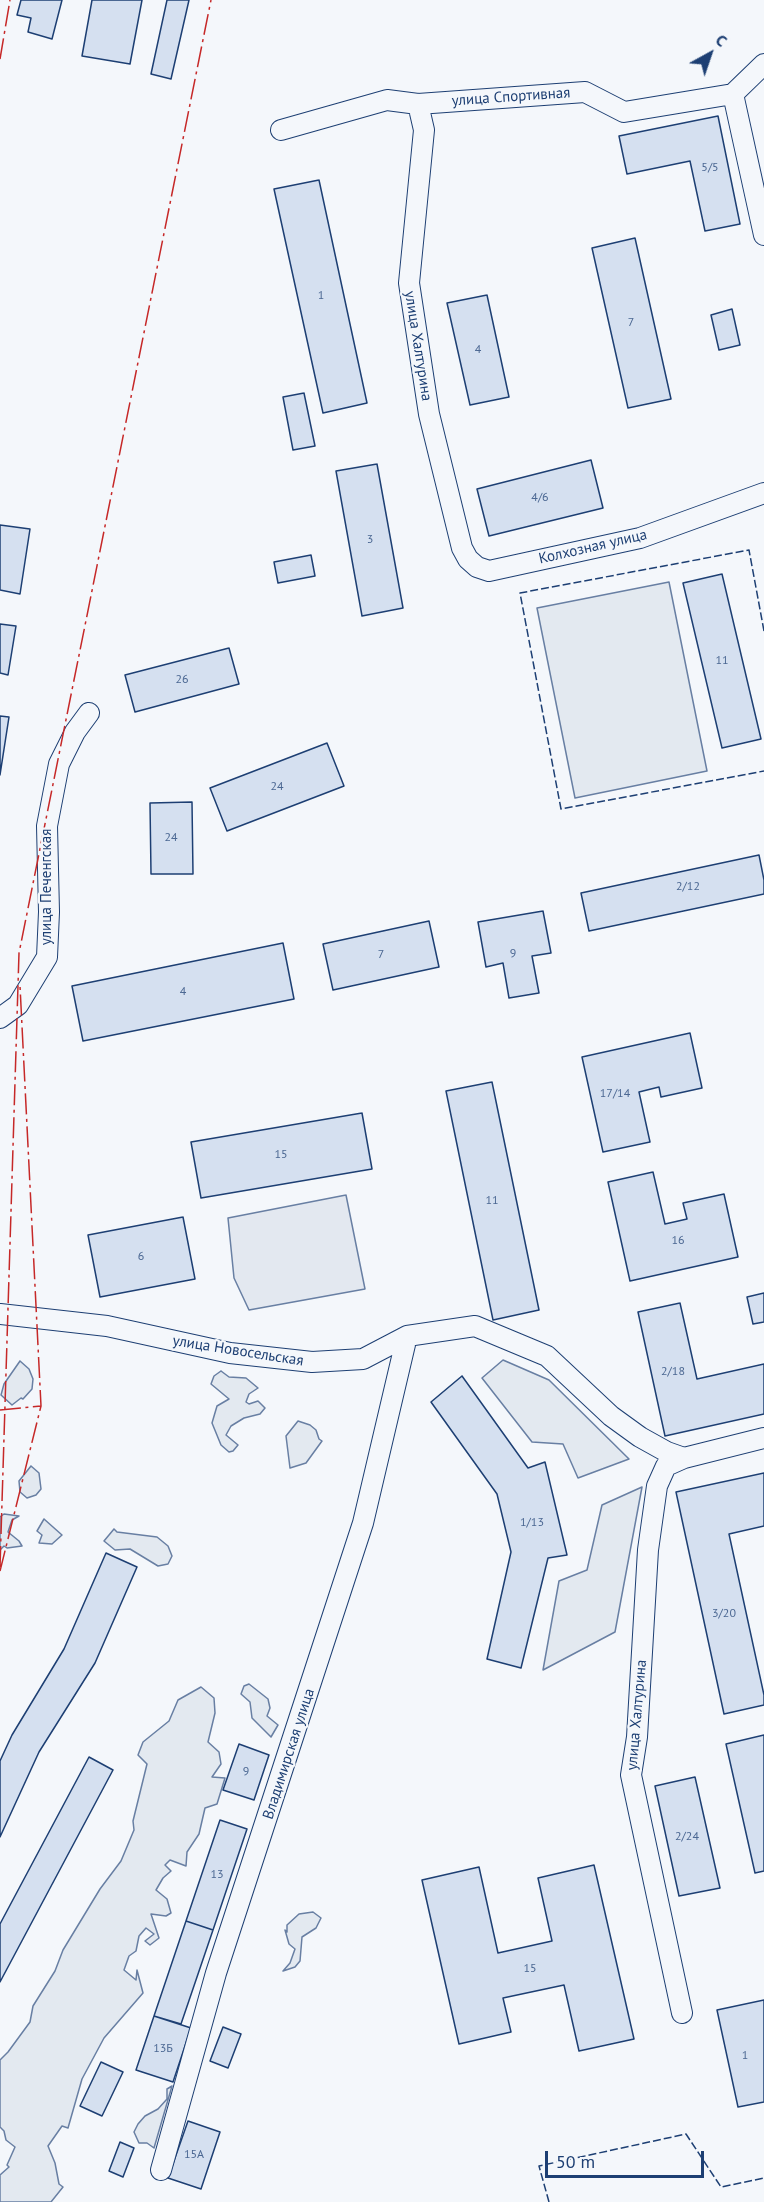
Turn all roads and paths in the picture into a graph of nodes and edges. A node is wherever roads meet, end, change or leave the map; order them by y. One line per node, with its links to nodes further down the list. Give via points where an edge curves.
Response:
1 (764, 64): 2 (street)
2 (733, 94): 3 (street, улица Спортивная, via 624,112 585,92); 5 (street)
3 (418, 104): 4 (street, улица Спортивная, via 387,100); 7 (street, улица Халтурина, via 424,130 409,283 429,414)
4 (281, 130)
5 (764, 235)
6 (764, 493): 7 (street, Колхозная улица, via 640,538 489,571 477,567)
7 (462, 548)
8 (89, 713): 9 (street, улица Печенгская, via 58,764 47,826 47,957 18,1005)
9 (0, 1018)
10 (0, 1314): 11 (street, улица Новосельская, via 107,1326 230,1353 312,1362 363,1359)
11 (407, 1336): 13 (street, улица Новосельская, via 475,1326 546,1356 611,1416 640,1437); 15 (street, Владимирская улица, via 363,1523 216,1973)
12 (764, 1438): 13 (street)
13 (684, 1458): 14 (street, улица Халтурина, via 666,1466 657,1486 648,1550 637,1737 631,1775)
14 (682, 2013)
15 (161, 2170)

